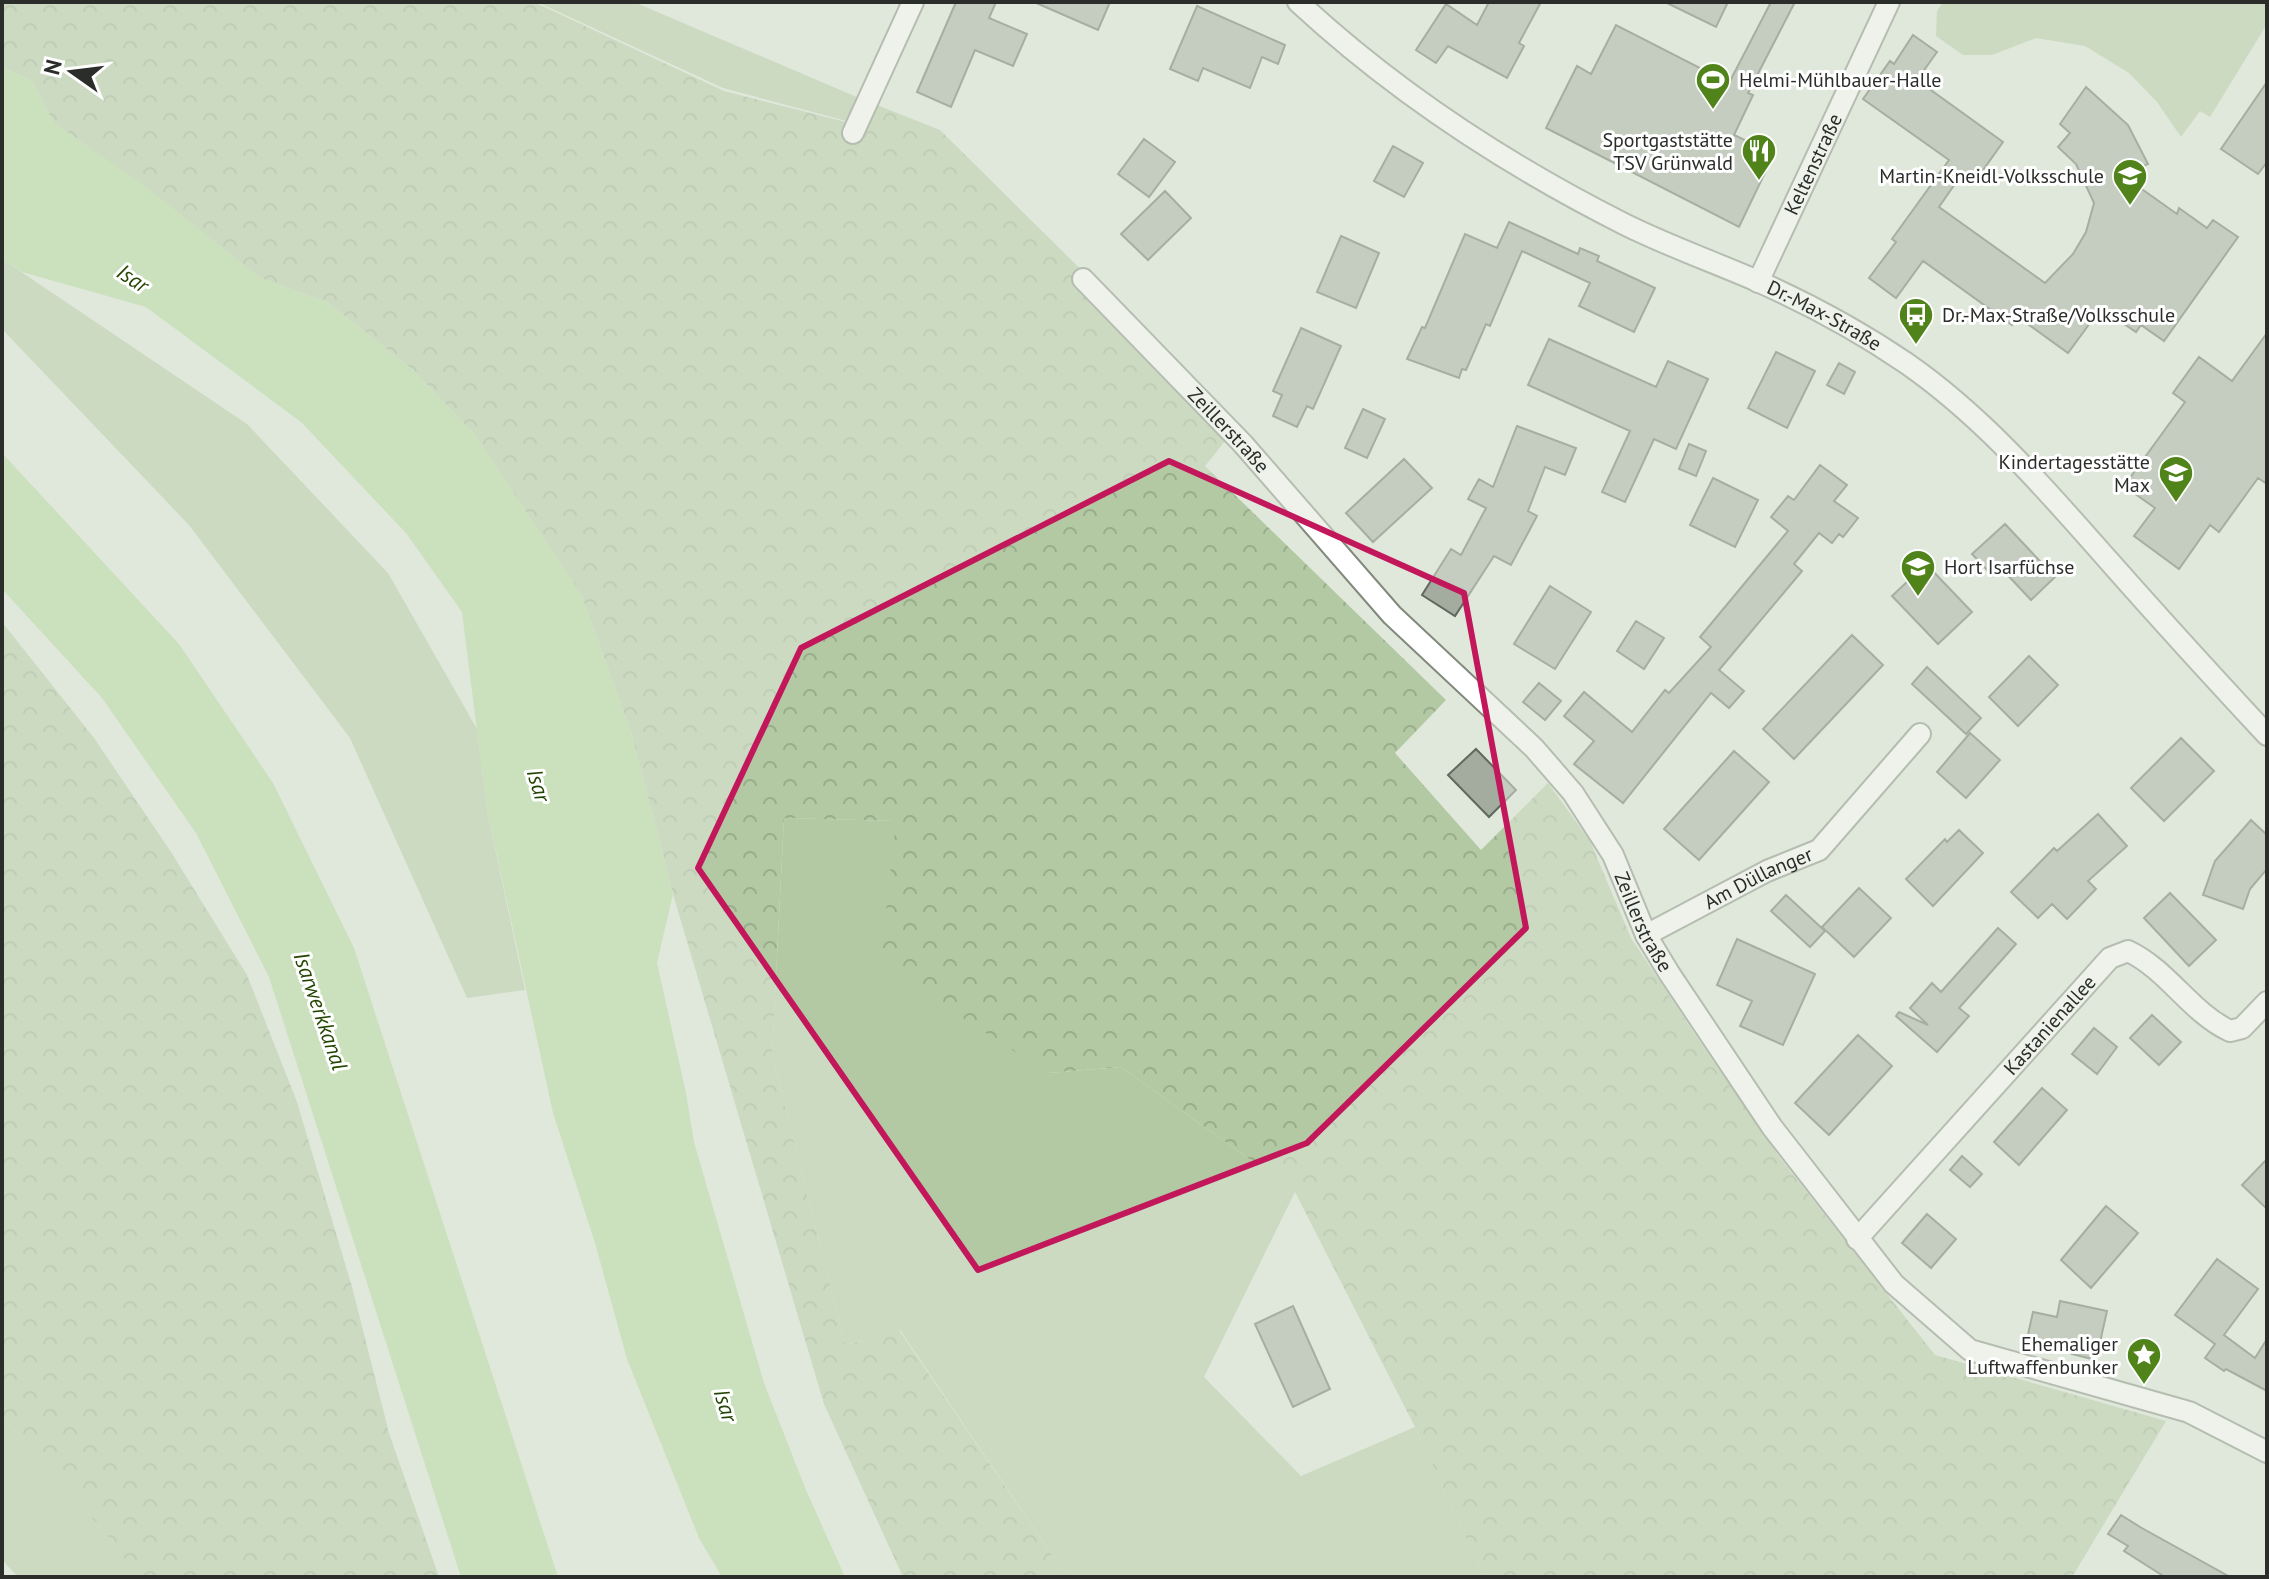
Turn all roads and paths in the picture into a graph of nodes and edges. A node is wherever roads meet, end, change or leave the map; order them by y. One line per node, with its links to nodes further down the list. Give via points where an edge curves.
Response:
1 (913, 2): 4 (street)
2 (1298, 2): 6 (street, Dr.-Max-Straße, via 1427,106 1518,164 1627,225)
3 (1889, 2): 6 (street, Keltenstraße)
4 (853, 133)
5 (1083, 279): 9 (street, Zeillerstraße, via 1243,444 1392,615 1534,748 1613,855)
6 (1758, 282): 8 (street, Dr.-Max-Straße, via 1849,327 1908,364 1964,409 2042,485)
7 (1920, 734): 9 (street, Am Düllanger, via 1819,850 1767,871)
8 (2267, 735)
9 (1646, 935): 11 (street, Zeillerstraße, via 1772,1127)
10 (2267, 1002): 11 (street, Kastanienallee, via 2242,1028 2230,1031 2214,1023 2146,959 2128,951 2110,958)
11 (1857, 1239): 12 (street, Zeillerstraße, via 1894,1284 1970,1350 2189,1412)
12 (2267, 1452)

